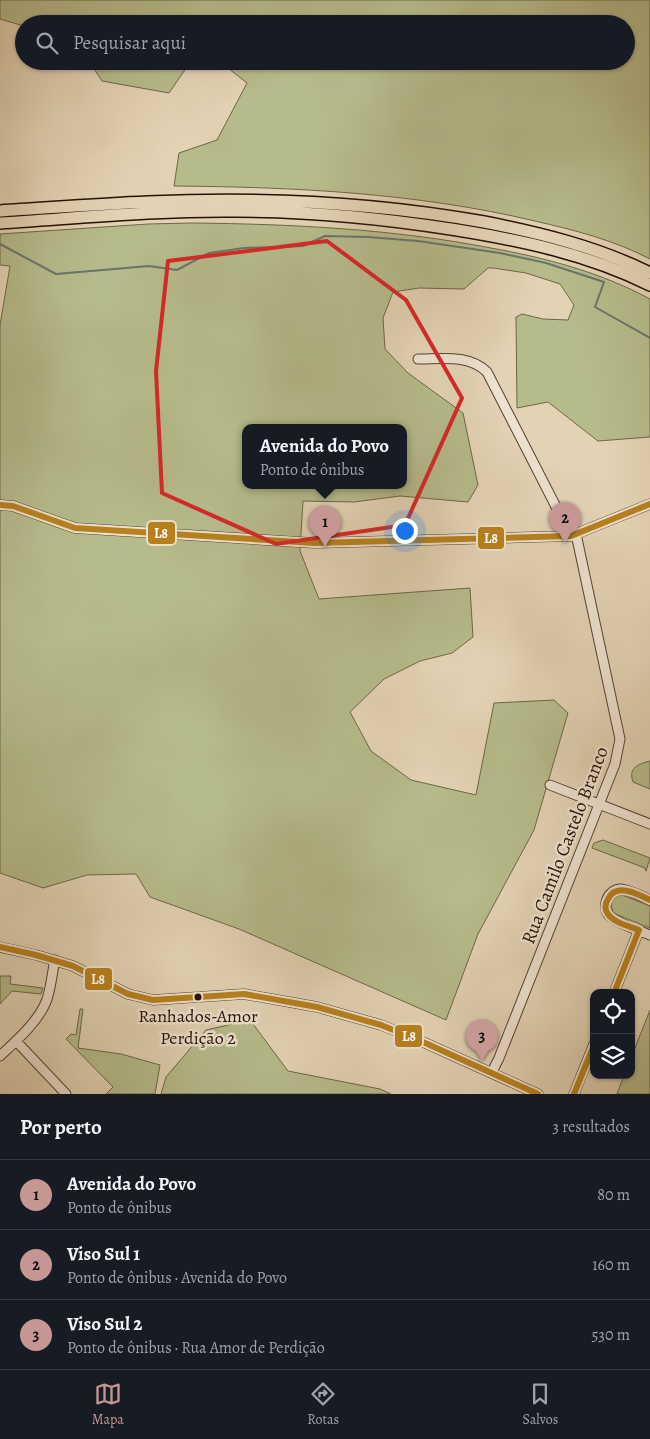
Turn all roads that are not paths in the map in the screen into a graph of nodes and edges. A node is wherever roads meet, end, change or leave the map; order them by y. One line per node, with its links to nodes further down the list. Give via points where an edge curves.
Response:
1 (0, 211): 3 (main road, via 238,200 374,207 433,214 549,236 614,256)
2 (0, 223): 4 (main road, via 237,211 372,218 497,236 558,250 608,266)
3 (650, 273)
4 (650, 285)
5 (418, 359): 8 (street, Rua Camilo Castelo Branco, via 474,362 487,372)
6 (650, 504): 8 (street)
7 (0, 505): 8 (street, via 13,506 75,528 315,542)
8 (573, 535): 10 (street, Rua Camilo Castelo Branco, via 620,739 615,764)
9 (550, 785): 10 (street)
10 (599, 804): 11 (street); 21 (street, Rua Camilo Castelo Branco)
11 (650, 824)
12 (650, 899): 13 (street, via 618,889 606,900 606,911 612,918)
13 (639, 930): 14 (street); 17 (street)
14 (650, 935)
15 (0, 947): 16 (street)
16 (55, 960): 18 (street, via 46,1002); 21 (street, via 128,994 153,1000 244,994 317,1007 381,1025)
17 (616, 989)
18 (16, 1040): 20 (street); 22 (street)
19 (590, 1054): 24 (street)
20 (0, 1056)
21 (492, 1072): 23 (street)
22 (66, 1094)
23 (538, 1094)
24 (574, 1094)

